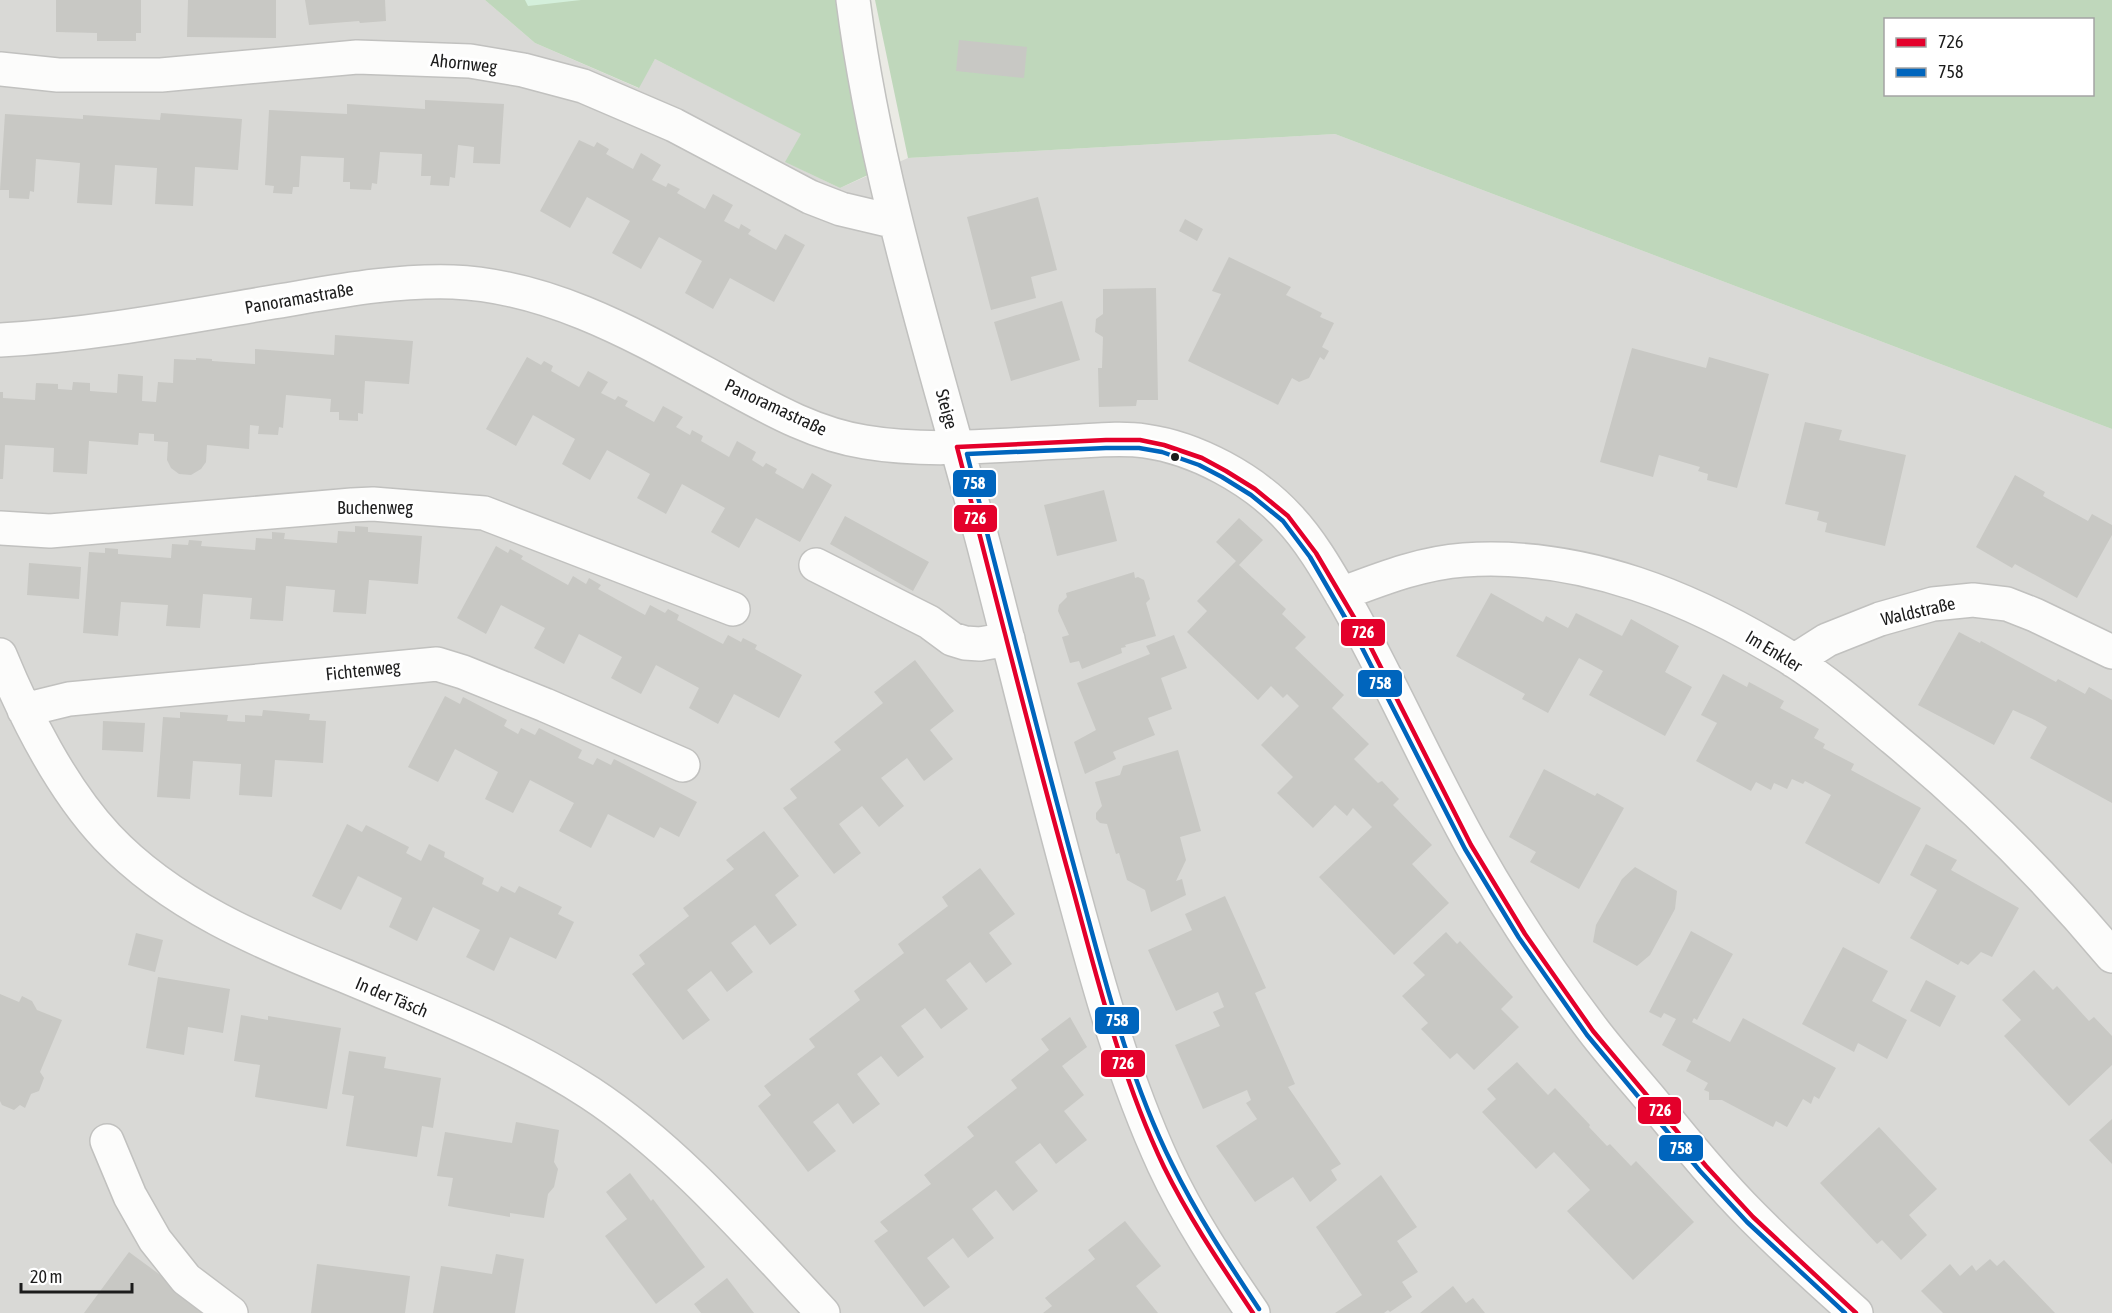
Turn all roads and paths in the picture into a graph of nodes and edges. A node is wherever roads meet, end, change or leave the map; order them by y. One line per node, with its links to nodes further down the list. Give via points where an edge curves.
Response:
1 (853, 0): 3 (street, Steige, via 871,109)
2 (0, 69): 3 (street, Ahornweg, via 58,75 161,75 357,57 470,61 523,70 583,86 674,125 841,210)
3 (896, 222): 5 (street, Steige)
4 (0, 340): 5 (street, Panoramastraße, via 75,334 386,284 486,285 530,294 587,313 819,430 877,444)
5 (957, 447): 8 (street, Panoramastraße, via 1128,440 1182,450 1255,489 1288,516); 10 (street, Steige)
6 (0, 528): 9 (street, Buchenweg, via 50,531 363,504 484,513)
7 (816, 565): 10 (street, via 929,622 952,639 980,644)
8 (1341, 594): 13 (street, Im Enkler, via 1443,562 1509,559 1557,563 1600,572 1667,595 1731,624); 21 (street, Panoramastraße, via 1471,845 1525,934 1593,1031 1737,1200)
9 (733, 609)
10 (1008, 639): 20 (street, Steige, via 1113,1036 1136,1100 1196,1227)
11 (2112, 652): 13 (street, Waldstraße, via 2007,604 1973,600 1940,603 1880,619 1827,640)
12 (0, 655): 14 (street, In der Täsch)
13 (1794, 661): 16 (street, Im Enkler, via 1947,783 2080,917)
14 (24, 710): 15 (street, Fichtenweg, via 69,699 437,664 545,705); 19 (street, In der Täsch, via 89,815 106,836 149,874 184,899 265,944 469,1030 590,1093 648,1136)
15 (683, 765)
16 (2112, 956)
17 (106, 1141): 18 (street, via 129,1196 155,1240 186,1279)
18 (231, 1313)
19 (823, 1313)
20 (1253, 1313)
21 (1856, 1313)

